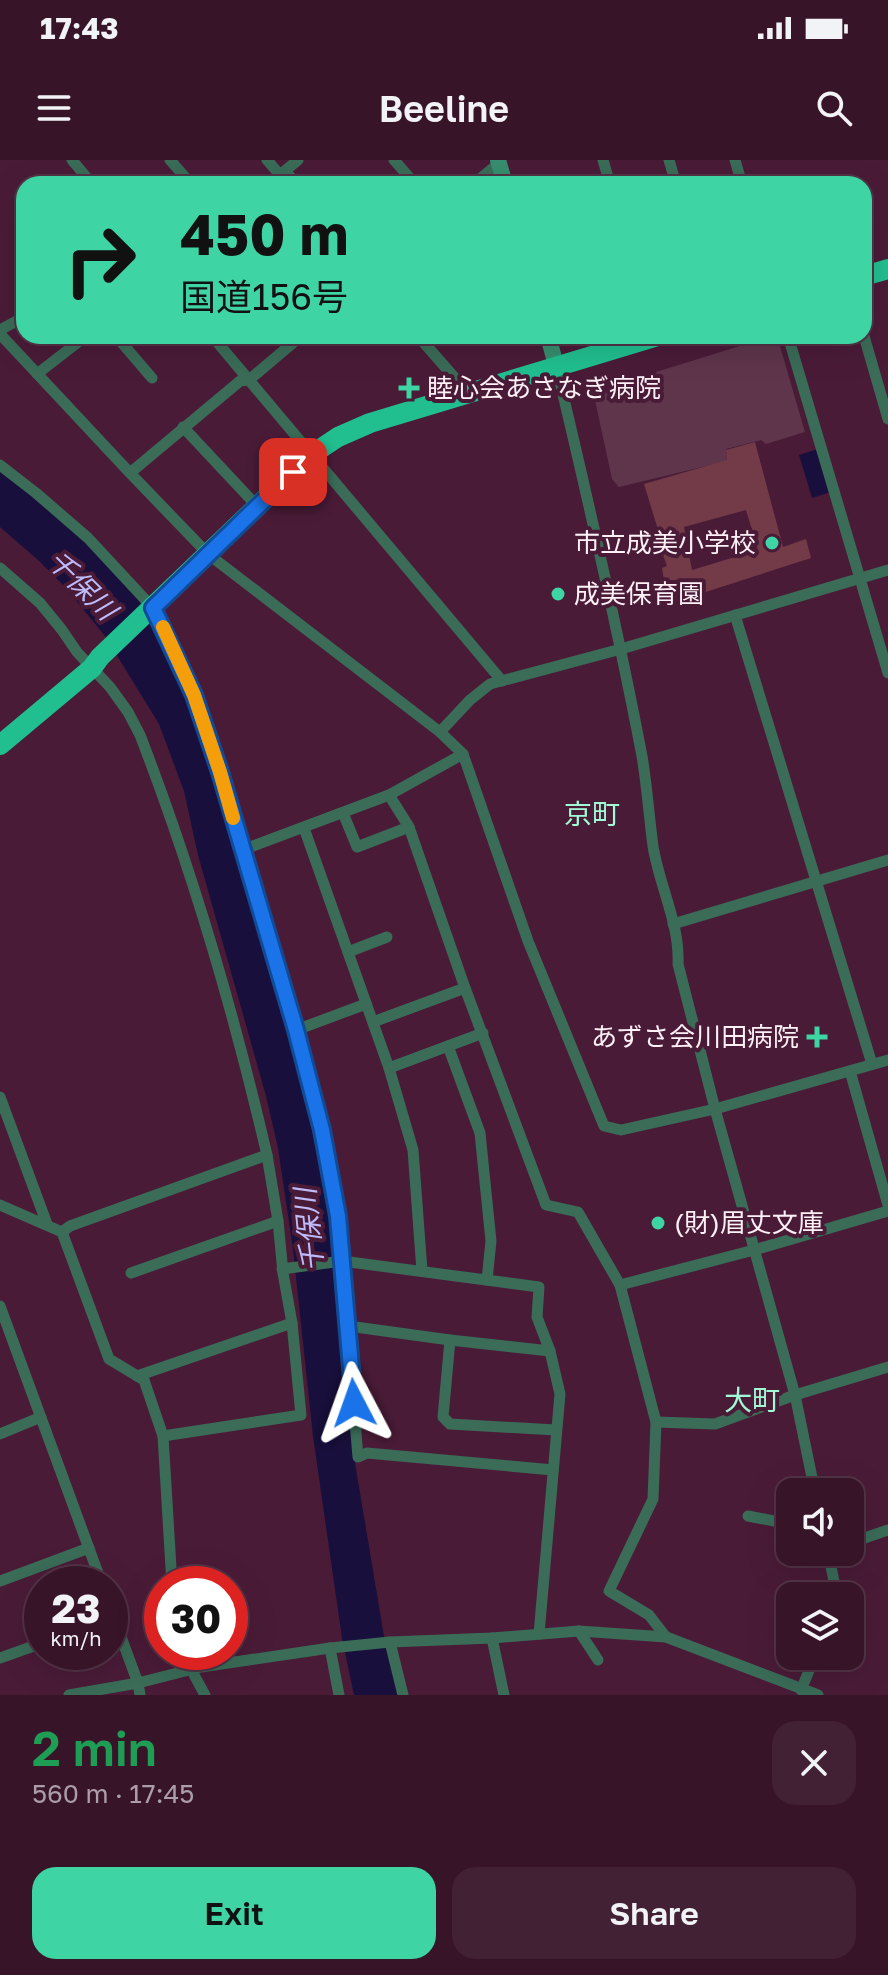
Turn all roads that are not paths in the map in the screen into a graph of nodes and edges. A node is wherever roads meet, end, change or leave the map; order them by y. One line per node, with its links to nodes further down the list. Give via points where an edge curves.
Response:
1 (170, 160): 7 (street)
2 (267, 160): 6 (street)
3 (394, 160): 10 (street)
4 (296, 161): 6 (street)
5 (499, 161): 11 (street)
6 (282, 173): 8 (street); 9 (street)
7 (184, 176)
8 (278, 176)
9 (286, 176)
10 (408, 176)
11 (483, 176)
12 (0, 332): 23 (street)
13 (76, 344): 23 (street)
14 (123, 344): 24 (street)
15 (219, 344): 25 (street)
16 (287, 344): 25 (street)
17 (425, 344): 26 (street)
18 (550, 344): 22 (street)
19 (628, 344): 22 (highway)
20 (790, 344): 36 (street)
21 (866, 344): 27 (street)
22 (556, 365): 26 (highway); 39 (street)
23 (37, 374): 31 (street)
24 (152, 378)
25 (249, 380): 28 (street, via 240,381); 29 (street)
26 (468, 393): 29 (highway, via 370,423)
27 (888, 419)
28 (183, 427): 31 (street); 32 (street)
29 (311, 455): 32 (highway); 42 (street)
30 (0, 465): 37 (street, via 88,538)
31 (130, 473): 33 (street)
32 (257, 506): 33 (highway)
33 (208, 554): 37 (highway); 43 (street)
34 (0, 568): 40 (street, via 40,603 77,652)
35 (888, 570): 36 (street)
36 (859, 578): 38 (street); 41 (street)
37 (152, 609): 40 (highway); 50 (street, via 194,695)
38 (735, 615): 39 (street); 52 (street)
39 (621, 649): 42 (street); 53 (street, via 654,848)
40 (96, 663): 44 (highway); 68 (street, via 140,735 202,910)
41 (888, 673)
42 (502, 681): 43 (street, via 470,700)
43 (440, 732): 45 (street)
44 (0, 745)
45 (463, 754): 46 (street); 67 (street, via 528,941 604,1126 621,1130)
46 (389, 795): 47 (street); 48 (street)
47 (343, 813): 48 (street, via 357,847); 49 (street)
48 (409, 827): 56 (street)
49 (304, 828): 50 (street); 55 (street)
50 (242, 850): 59 (street)
51 (888, 860): 52 (street)
52 (816, 882): 53 (street); 63 (street)
53 (673, 924): 67 (street)
54 (387, 937): 55 (street)
55 (348, 952): 57 (street)
56 (465, 988): 58 (street); 60 (street)
57 (366, 1004): 58 (street); 59 (street)
58 (373, 1022): 64 (street)
59 (296, 1030): 75 (street, via 322,1130 338,1216)
60 (483, 1033): 61 (street); 80 (street, via 546,1205 578,1212)
61 (448, 1046): 64 (street); 79 (street, via 480,1133 491,1241)
62 (888, 1060): 63 (street)
63 (872, 1064): 65 (street)
64 (389, 1068): 77 (street, via 413,1150)
65 (850, 1071): 67 (street); 70 (street)
66 (0, 1097): 72 (street)
67 (715, 1109): 74 (street)
68 (267, 1155): 71 (street); 73 (street)
69 (0, 1205): 72 (street)
70 (888, 1208): 74 (street)
71 (278, 1221): 76 (street); 78 (street)
72 (47, 1224): 73 (street)
73 (62, 1232): 88 (street, via 109,1359)
74 (754, 1250): 80 (street); 89 (street)
75 (340, 1261): 76 (street); 77 (street); 84 (street)
76 (287, 1268): 82 (street)
77 (422, 1271): 79 (street)
78 (131, 1273)
79 (487, 1280): 86 (street, via 539,1287 537,1317)
80 (620, 1285): 91 (street)
81 (0, 1306): 83 (street)
82 (292, 1323): 88 (street); 94 (street, via 301,1415)
83 (3, 1324): 90 (street)
84 (348, 1326): 85 (street); 95 (street, via 358,1457 367,1453)
85 (450, 1340): 86 (street); 92 (street, via 443,1417 450,1424)
86 (550, 1351): 92 (street, via 560,1394)
87 (888, 1367): 89 (street)
88 (137, 1376): 94 (street, via 144,1380)
89 (795, 1395): 91 (street, via 715,1424); 96 (street)
90 (41, 1417): 93 (street); 101 (street)
91 (656, 1422): 107 (street, via 653,1499 609,1591 649,1615)
92 (556, 1430): 95 (street)
93 (0, 1434)
94 (163, 1436): 103 (street)
95 (553, 1470): 106 (street)
96 (812, 1478)
97 (748, 1516): 98 (street)
98 (776, 1521)
99 (888, 1530): 100 (street)
100 (864, 1538)
101 (89, 1548): 102 (street); 104 (street)
102 (96, 1566)
103 (171, 1566)
104 (0, 1581)
105 (579, 1631): 106 (street); 107 (street); 114 (street)
106 (539, 1634): 108 (street)
107 (666, 1637): 118 (street)
108 (492, 1638): 109 (street); 123 (street)
109 (390, 1642): 110 (street); 122 (street)
110 (333, 1648): 116 (street); 121 (street)
111 (24, 1649): 112 (street)
112 (0, 1658)
113 (128, 1659): 117 (street)
114 (598, 1660)
115 (809, 1670): 118 (street)
116 (192, 1671): 117 (street); 120 (street)
117 (139, 1689): 119 (street)
118 (801, 1690): 124 (street)
119 (69, 1695)
120 (205, 1695)
121 (339, 1695)
122 (403, 1695)
123 (504, 1695)
124 (818, 1695)

